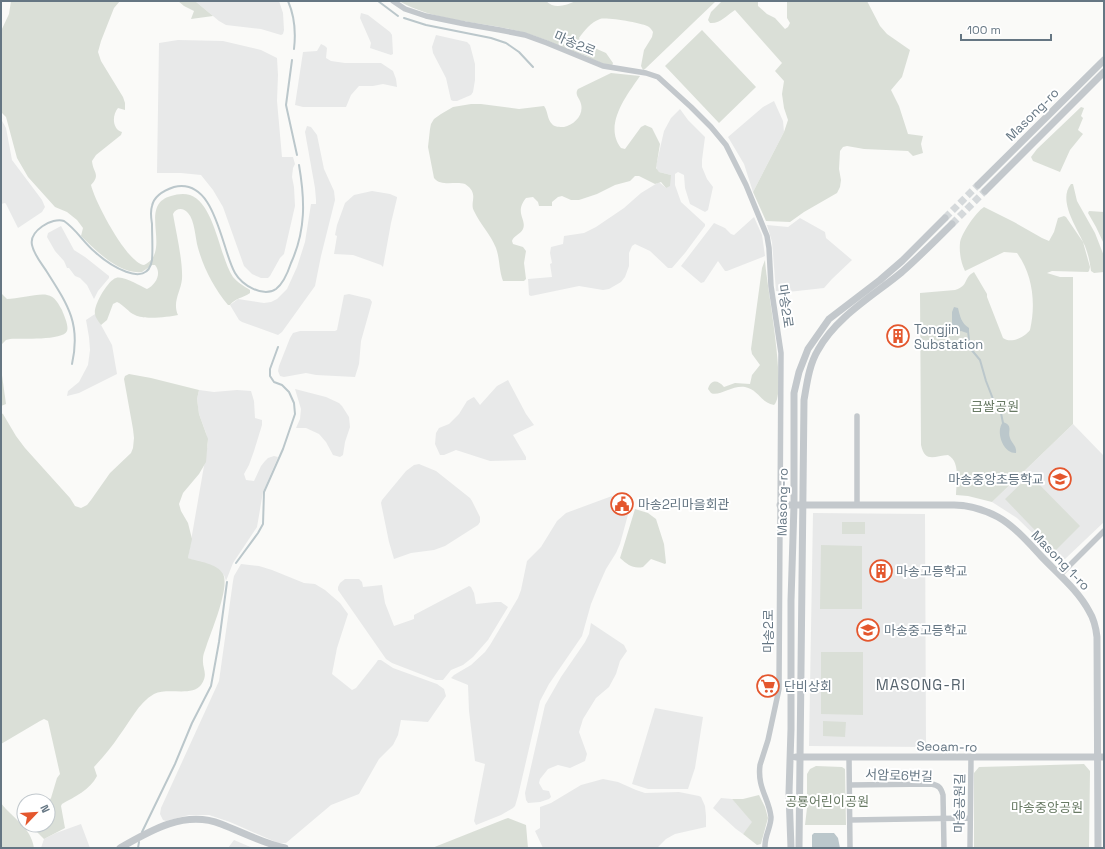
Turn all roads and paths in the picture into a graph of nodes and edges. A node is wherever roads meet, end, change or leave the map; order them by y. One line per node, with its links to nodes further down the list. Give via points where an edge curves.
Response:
1 (393, 1): 9 (street, 마송2로, via 405,9 426,16 518,34 603,66 658,77 720,136 746,185 763,224 769,248 771,286 781,353)
2 (1104, 60): 4 (street, Masong-ro)
3 (1104, 72): 5 (street, Masong-ro)
4 (978, 185)
5 (985, 191)
6 (945, 218): 10 (street, Masong-ro, via 902,261 829,319 808,350 794,390)
7 (952, 224): 11 (street, Masong-ro, via 904,270 855,308 834,328 818,351 808,374 804,400)
8 (857, 416): 12 (street)
9 (780, 505): 10 (street, Masong 1-ro); 27 (street, 마송2로, via 779,689 759,774 771,816)
10 (794, 505): 11 (street, Masong 1-ro); 17 (street, Masong-ro)
11 (802, 505): 12 (street, Masong 1-ro); 15 (street, Masong-ro)
12 (857, 505): 14 (street, Masong 1-ro, via 963,505 986,511 1016,531)
13 (1104, 531): 14 (street)
14 (1060, 575): 16 (street, Masong 1-ro, via 1081,598 1095,625)
15 (800, 757): 17 (street, Seoam-ro); 18 (street, Seoam-ro); 29 (street, Masong-ro)
16 (1101, 757): 19 (street, Seoam-ro); 21 (street, Masong 1-ro)
17 (790, 758): 28 (street, Masong-ro)
18 (849, 758): 19 (street, Seoam-ro); 20 (street, 서암로6번길)
19 (971, 758): 22 (street, 마송공원길)
20 (850, 785): 23 (street, 서암로6번길, via 937,785 943,795); 24 (street, 서암로6번길)
21 (1101, 800): 33 (street, Masong 1-ro)
22 (970, 818): 23 (street); 32 (street, 마송공원길)
23 (944, 819): 24 (street); 31 (street, 서암로6번길)
24 (850, 820): 30 (street, 서암로6번길)
25 (120, 848): 26 (street, via 169,824 186,819 204,819 219,823 268,844)
26 (285, 848)
27 (765, 848)
28 (791, 848)
29 (799, 848)
30 (850, 848)
31 (944, 848)
32 (970, 848)
33 (1098, 848)

